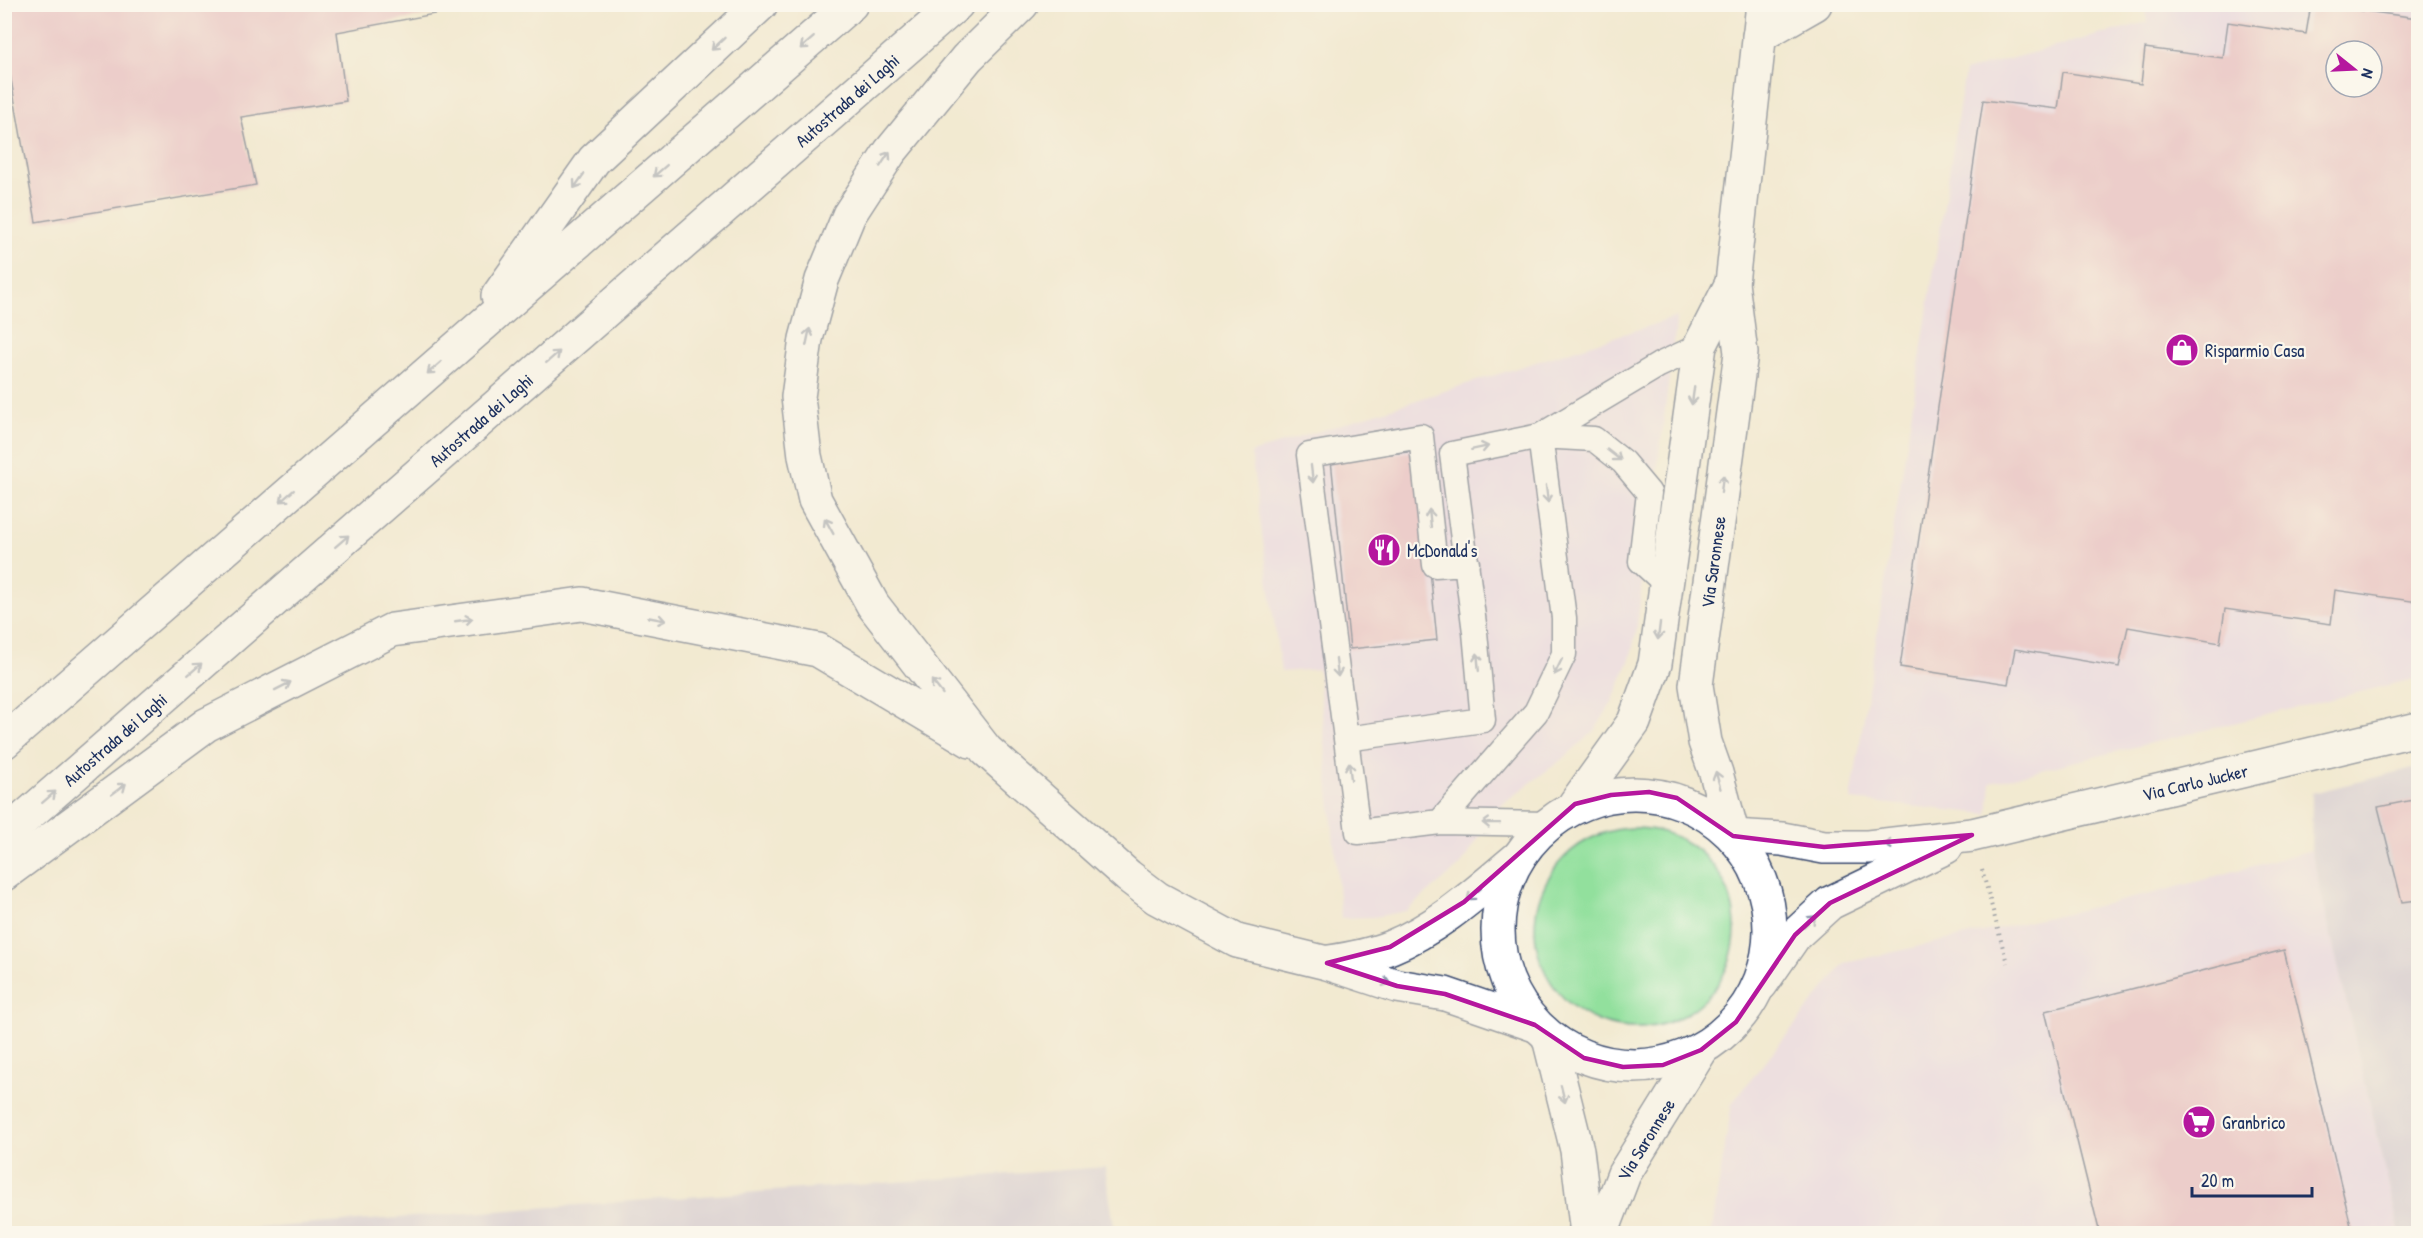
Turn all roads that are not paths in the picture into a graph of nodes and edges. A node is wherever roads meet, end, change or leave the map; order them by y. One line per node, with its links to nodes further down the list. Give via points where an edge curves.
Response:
1 (761, 4): 8 (main road, one-way to 8, via 594,160)
2 (851, 4): 8 (main road, one-way to 8)
3 (957, 4): 21 (main road, Autostrada dei Laghi, one-way to 3)
4 (1022, 4): 16 (main road, one-way to 4, via 873,605 815,500 798,397 806,339 822,280 849,215 890,152 960,66)
5 (1815, 4): 6 (main road)
6 (1761, 20): 7 (main road, Via Saronnese)
7 (1732, 283): 9 (main road, Via Saronnese); 22 (main road, Via Saronnese, one-way to 7, via 1705,742 1696,685 1741,353)
8 (466, 340): 15 (main road, one-way to 15)
9 (1700, 346): 10 (lane, via 1659,365); 12 (main road, Via Saronnese, one-way to 12)
10 (1540, 436): 11 (lane, one-way to 10, via 1452,454); 12 (lane, one-way to 12, via 1594,439 1623,462 1649,493 1641,561); 18 (lane, one-way to 18, via 1564,618 1564,654 1536,712)
11 (1467, 563): 14 (lane, one-way to 11, via 1483,720); 14 (lane, one-way to 14, via 1435,565 1421,435 1309,455)
12 (1665, 583): 17 (main road, Via Saronnese, one-way to 17, via 1654,664 1634,722)
13 (2418, 729): 20 (main road, Via Carlo Jucker)
14 (1347, 739): 18 (lane, one-way to 14, via 1358,832)
15 (4, 742)
16 (986, 750): 24 (main road, one-way to 16, via 206,725 392,630 582,604 818,650); 25 (main road, via 1157,898 1238,942)
17 (1575, 804): 19 (main road); 22 (main road, via 1611,795 1649,792 1677,798 1717,821)
18 (1440, 822): 19 (lane, one-way to 18)
19 (1549, 824): 23 (main road)
20 (1972, 835): 22 (main road, Via Carlo Jucker, one-way to 22, via 1868,847 1824,847); 26 (main road, Via Carlo Jucker, one-way to 20, via 1795,935 1830,903)
21 (4, 836)
22 (1733, 836): 26 (main road, via 1756,868 1769,906 1770,945)
23 (1519, 857): 25 (main road, one-way to 25, via 1424,931 1360,957); 27 (main road, via 1501,898 1498,944 1510,987)
24 (4, 874)
25 (1327, 963): 27 (main road, one-way to 27, via 1397,986 1445,994)
26 (1761, 984): 28 (main road, Via Carlo Jucker, via 1736,1022)
27 (1542, 1031): 28 (main road, via 1584,1058 1623,1067 1663,1065); 29 (main road, one-way to 29, via 1577,1150)
28 (1701, 1050): 30 (main road, Via Saronnese, via 1624,1174)
29 (1587, 1233)
30 (1601, 1233)

